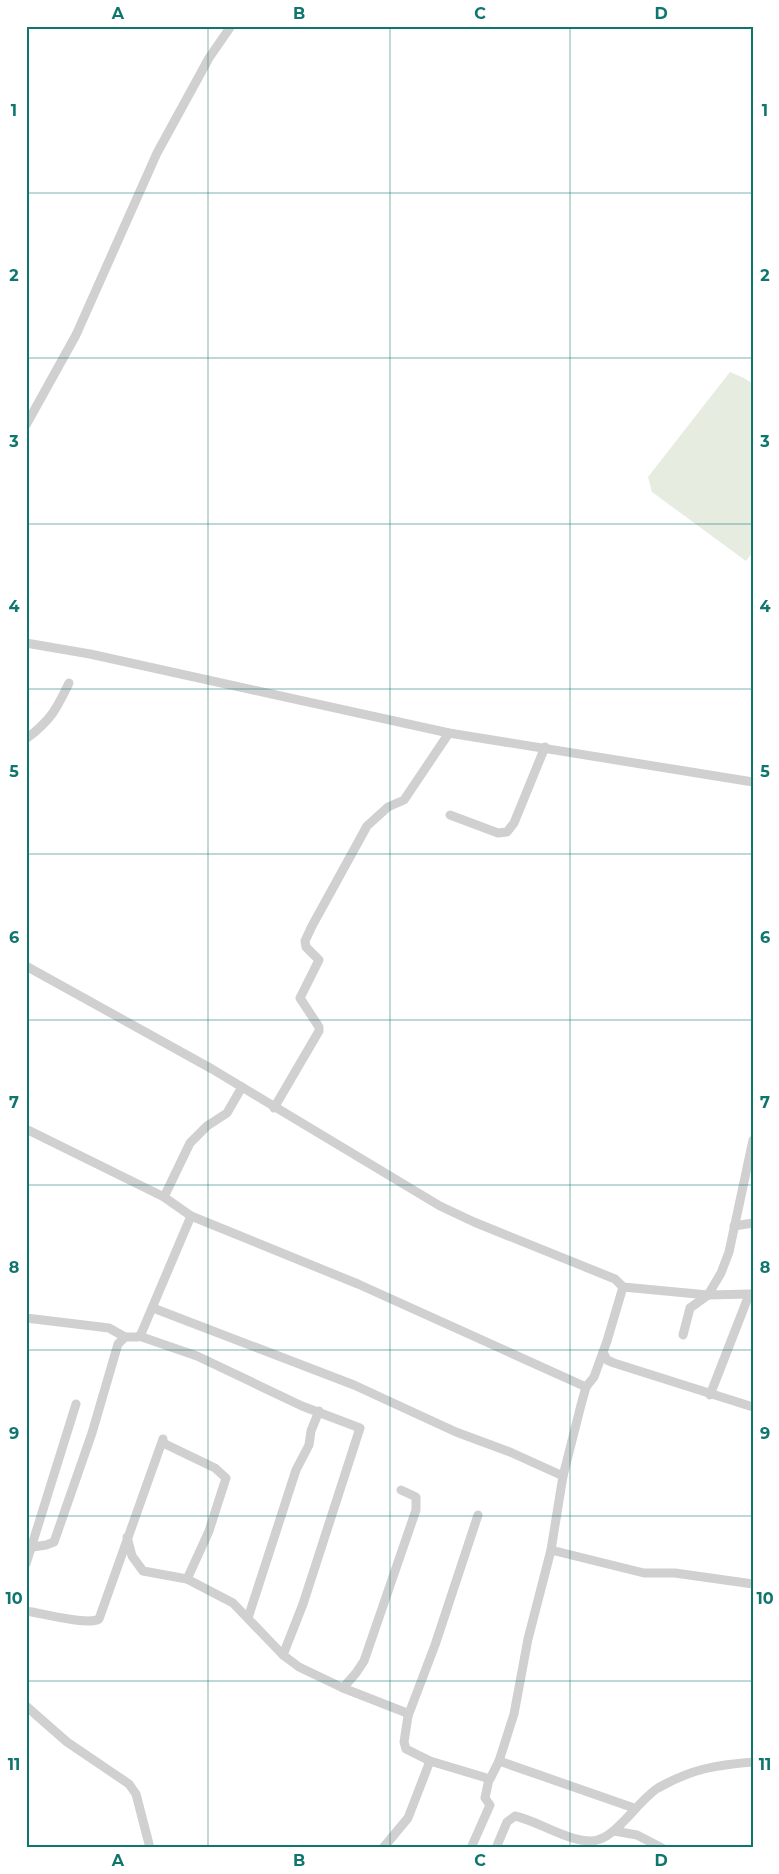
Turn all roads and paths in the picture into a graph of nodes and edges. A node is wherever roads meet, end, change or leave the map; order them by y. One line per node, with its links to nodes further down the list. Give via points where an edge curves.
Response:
1 (231, 26): 2 (street, via 209,58 157,153 76,335)
2 (26, 425)
3 (26, 643): 5 (street, via 90,654)
4 (69, 682): 6 (street, via 53,715)
5 (449, 733): 7 (street); 12 (street, via 404,800 388,807 367,826 309,934 306,947 319,960 300,998 319,1027)
6 (26, 739)
7 (545, 748): 8 (street); 9 (street, via 514,823 507,832 498,833)
8 (753, 782)
9 (450, 815)
10 (26, 966): 11 (street)
11 (242, 1087): 12 (street); 15 (street, via 227,1113 190,1143)
12 (274, 1108): 19 (street, via 440,1206 615,1279)
13 (26, 1129): 15 (street)
14 (753, 1140): 18 (street)
15 (164, 1197): 16 (street)
16 (191, 1216): 22 (street); 28 (street, via 358,1284)
17 (753, 1223): 18 (street)
18 (734, 1226): 21 (street, via 729,1252)
19 (623, 1287): 21 (street); 27 (street)
20 (752, 1293): 21 (street); 29 (street)
21 (708, 1295): 24 (street, via 690,1308)
22 (152, 1308): 25 (street); 33 (street, via 354,1385)
23 (26, 1318): 26 (street, via 109,1328)
24 (683, 1335)
25 (140, 1336): 26 (street); 32 (street, via 198,1356)
26 (125, 1337): 37 (street, via 118,1344 56,1537 51,1543)
27 (603, 1352): 28 (street, via 594,1377); 29 (street, via 609,1361)
28 (586, 1387): 33 (street)
29 (710, 1395): 31 (street)
30 (76, 1404): 37 (street)
31 (753, 1407)
32 (319, 1411): 43 (street, via 309,1445 296,1470); 44 (street, via 358,1427 360,1432)
33 (563, 1476): 38 (street)
34 (401, 1490): 45 (street, via 416,1497 416,1510 364,1661)
35 (478, 1514): 47 (street)
36 (127, 1537): 40 (street, via 132,1556 143,1571); 40 (street, via 163,1439 163,1443 224,1474 225,1481 214,1516); 42 (street, via 98,1620)
37 (29, 1548): 39 (street)
38 (551, 1550): 41 (street, via 644,1573 675,1573); 49 (street, via 528,1639 514,1714)
39 (26, 1564)
40 (187, 1579): 43 (street, via 233,1603)
41 (753, 1584)
42 (26, 1611)
43 (248, 1618): 44 (street)
44 (283, 1655): 45 (street)
45 (343, 1688): 47 (street)
46 (26, 1706): 54 (street, via 67,1742 129,1784 136,1794)
47 (408, 1716): 48 (street, via 404,1746)
48 (430, 1761): 51 (street); 55 (street, via 408,1818)
49 (499, 1761): 51 (street); 52 (street)
50 (753, 1762): 52 (street, via 698,1769 657,1789)
51 (489, 1779): 56 (street, via 485,1798 490,1805)
52 (634, 1808): 53 (street)
53 (614, 1831): 57 (street, via 590,1841 515,1816 508,1822); 58 (street, via 636,1835)
54 (150, 1848)
55 (384, 1848)
56 (470, 1848)
57 (496, 1848)
58 (662, 1848)

